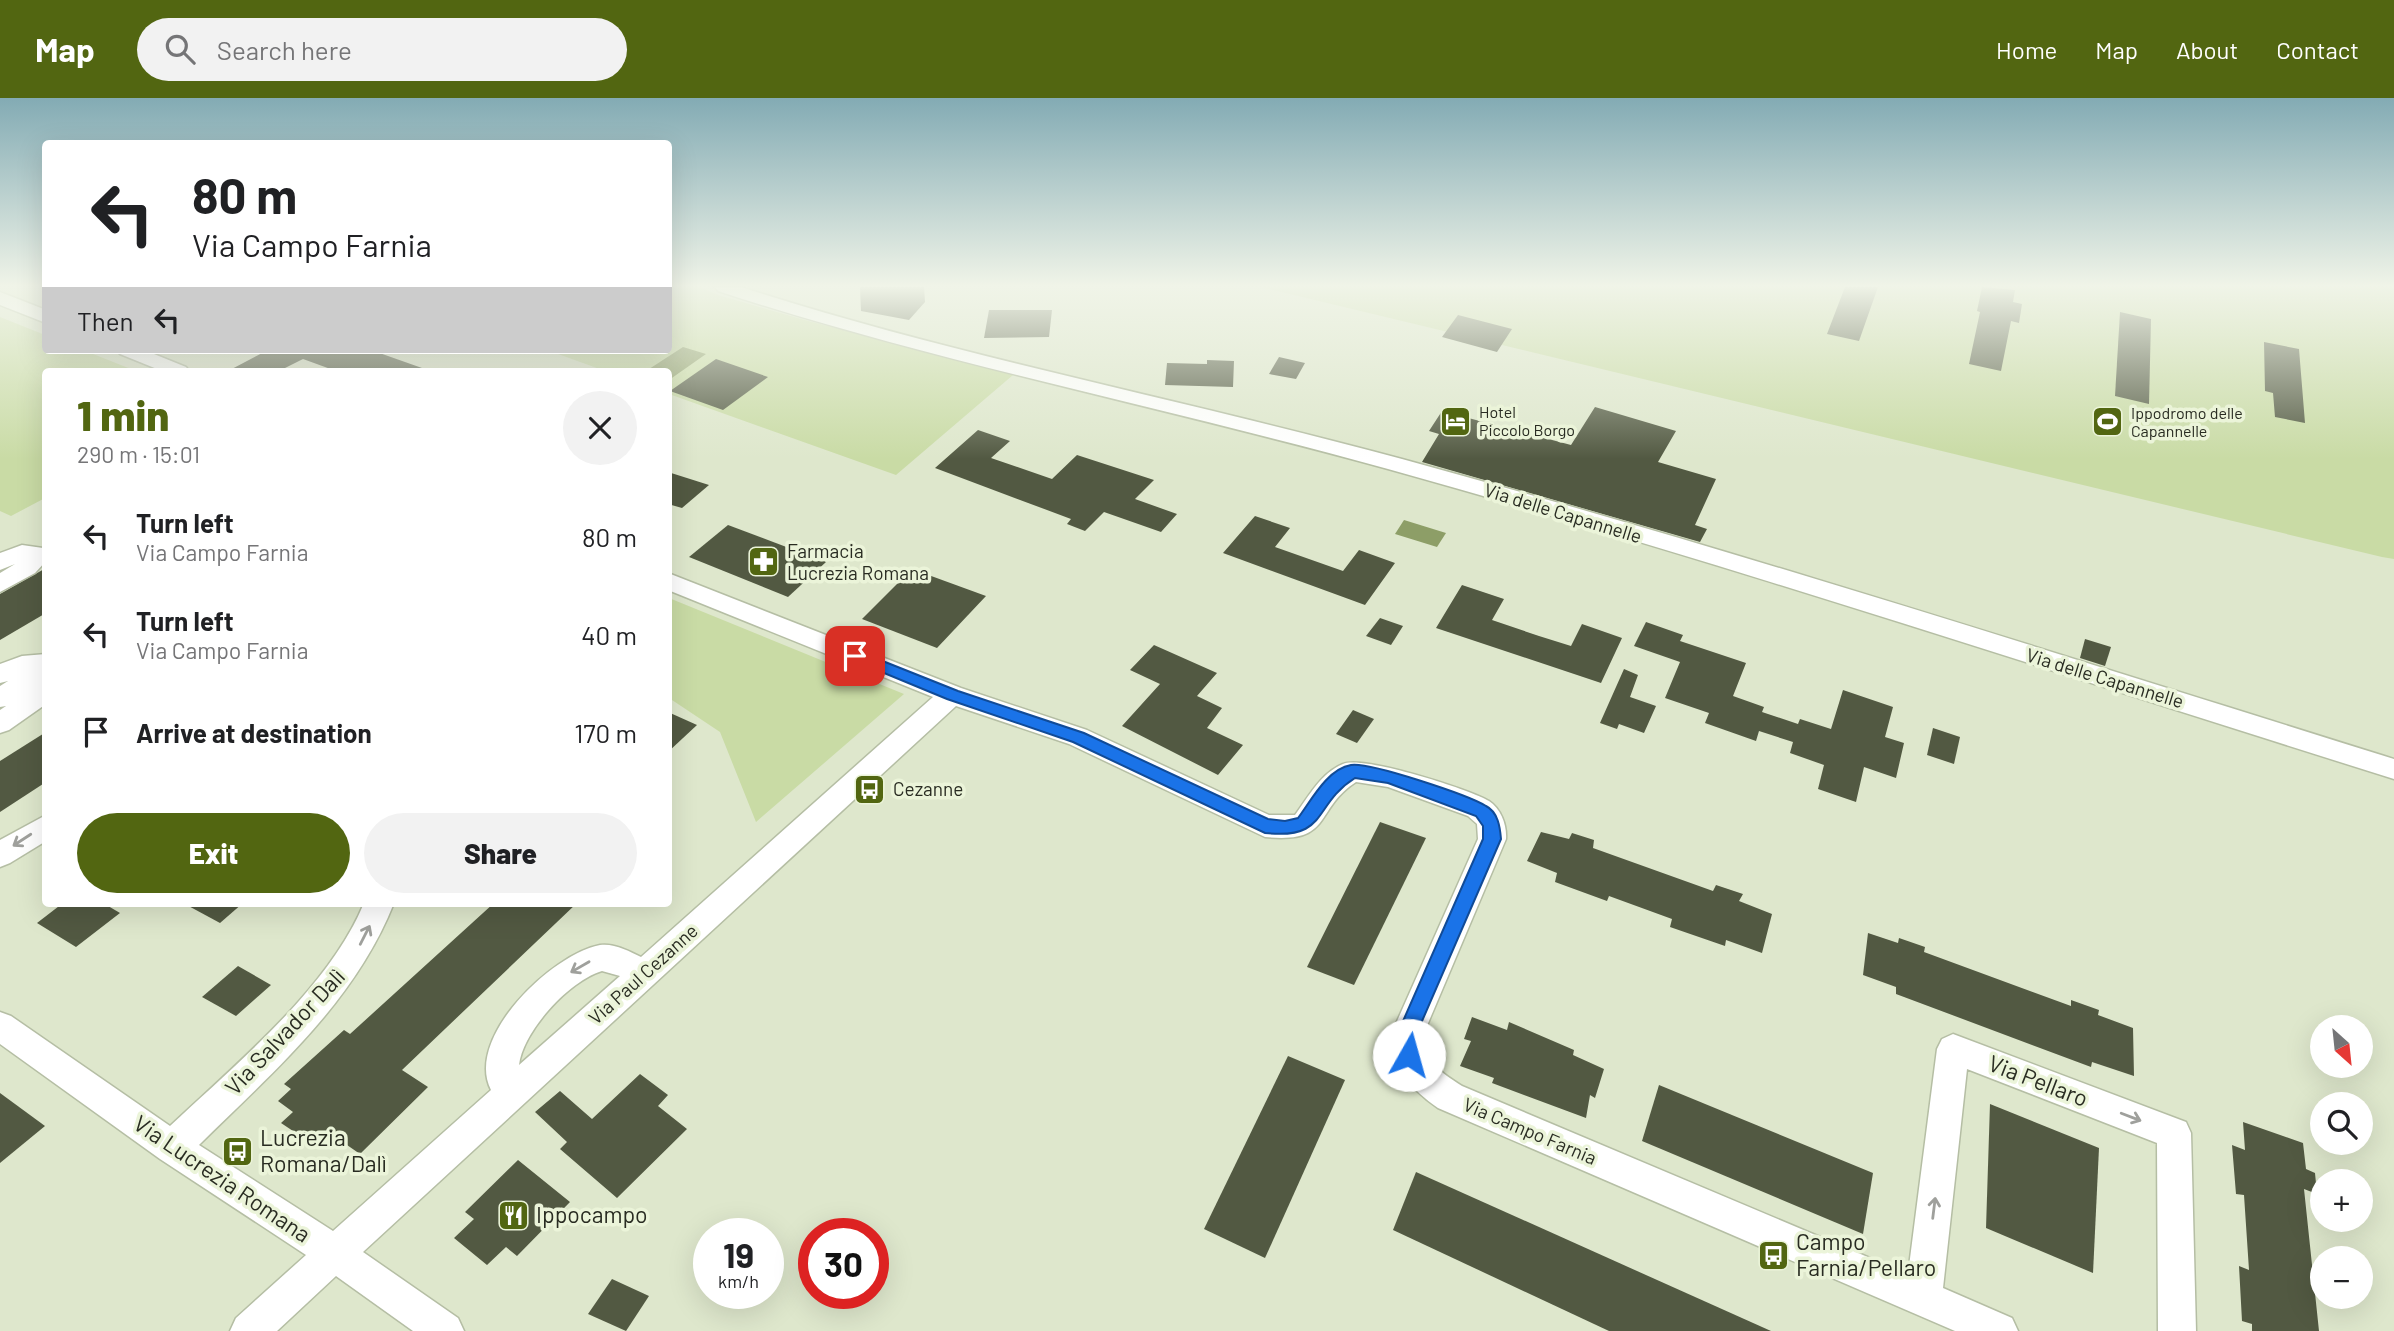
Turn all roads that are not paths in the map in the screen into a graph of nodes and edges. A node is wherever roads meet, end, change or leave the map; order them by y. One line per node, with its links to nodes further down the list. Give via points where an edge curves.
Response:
1 (917, 345): 14 (street, Via delle Capannelle, via 1458,482 1911,617)
2 (137, 354): 3 (street)
3 (172, 368)
4 (0, 562): 6 (street, via 22,553 37,556 27,568)
5 (672, 583): 11 (street, Via Campo Farnia)
6 (0, 584)
7 (42, 663): 9 (street)
8 (42, 672): 12 (street)
9 (0, 674)
10 (42, 694): 13 (street)
11 (952, 695): 18 (street, Via Paul Cezanne); 23 (street, Via Campo Farnia, via 1079,737 1275,828 1304,824 1335,782 1352,771 1390,777 1478,808 1492,825 1492,839 1410,1028 1409,1055 1424,1080 1450,1097)
12 (0, 698)
13 (0, 723)
14 (2394, 769)
15 (42, 829): 16 (street, one-way to 16)
16 (0, 855)
17 (377, 907): 21 (street, Via Salvador Dalì, one-way to 17, via 331,988 364,939)
18 (643, 973): 20 (street, Via Paul Cezanne); 20 (street, one-way to 20, via 601,958 555,984 525,1016 504,1055 502,1078)
19 (0, 1026): 21 (street, Via Lucrezia Romana)
20 (512, 1092): 22 (street, Via Paul Cezanne)
21 (172, 1147): 22 (street, Via Lucrezia Romana)
22 (334, 1253): 24 (street, Via Paul Cezanne); 25 (street, Via Lucrezia Romana)
23 (1923, 1300): 26 (street, Via Campo Farnia); 27 (street, Via Pellaro, one-way to 27, via 1953,1049 2174,1133)
24 (249, 1331)
25 (446, 1331)
26 (1999, 1331)
27 (2177, 1331)

